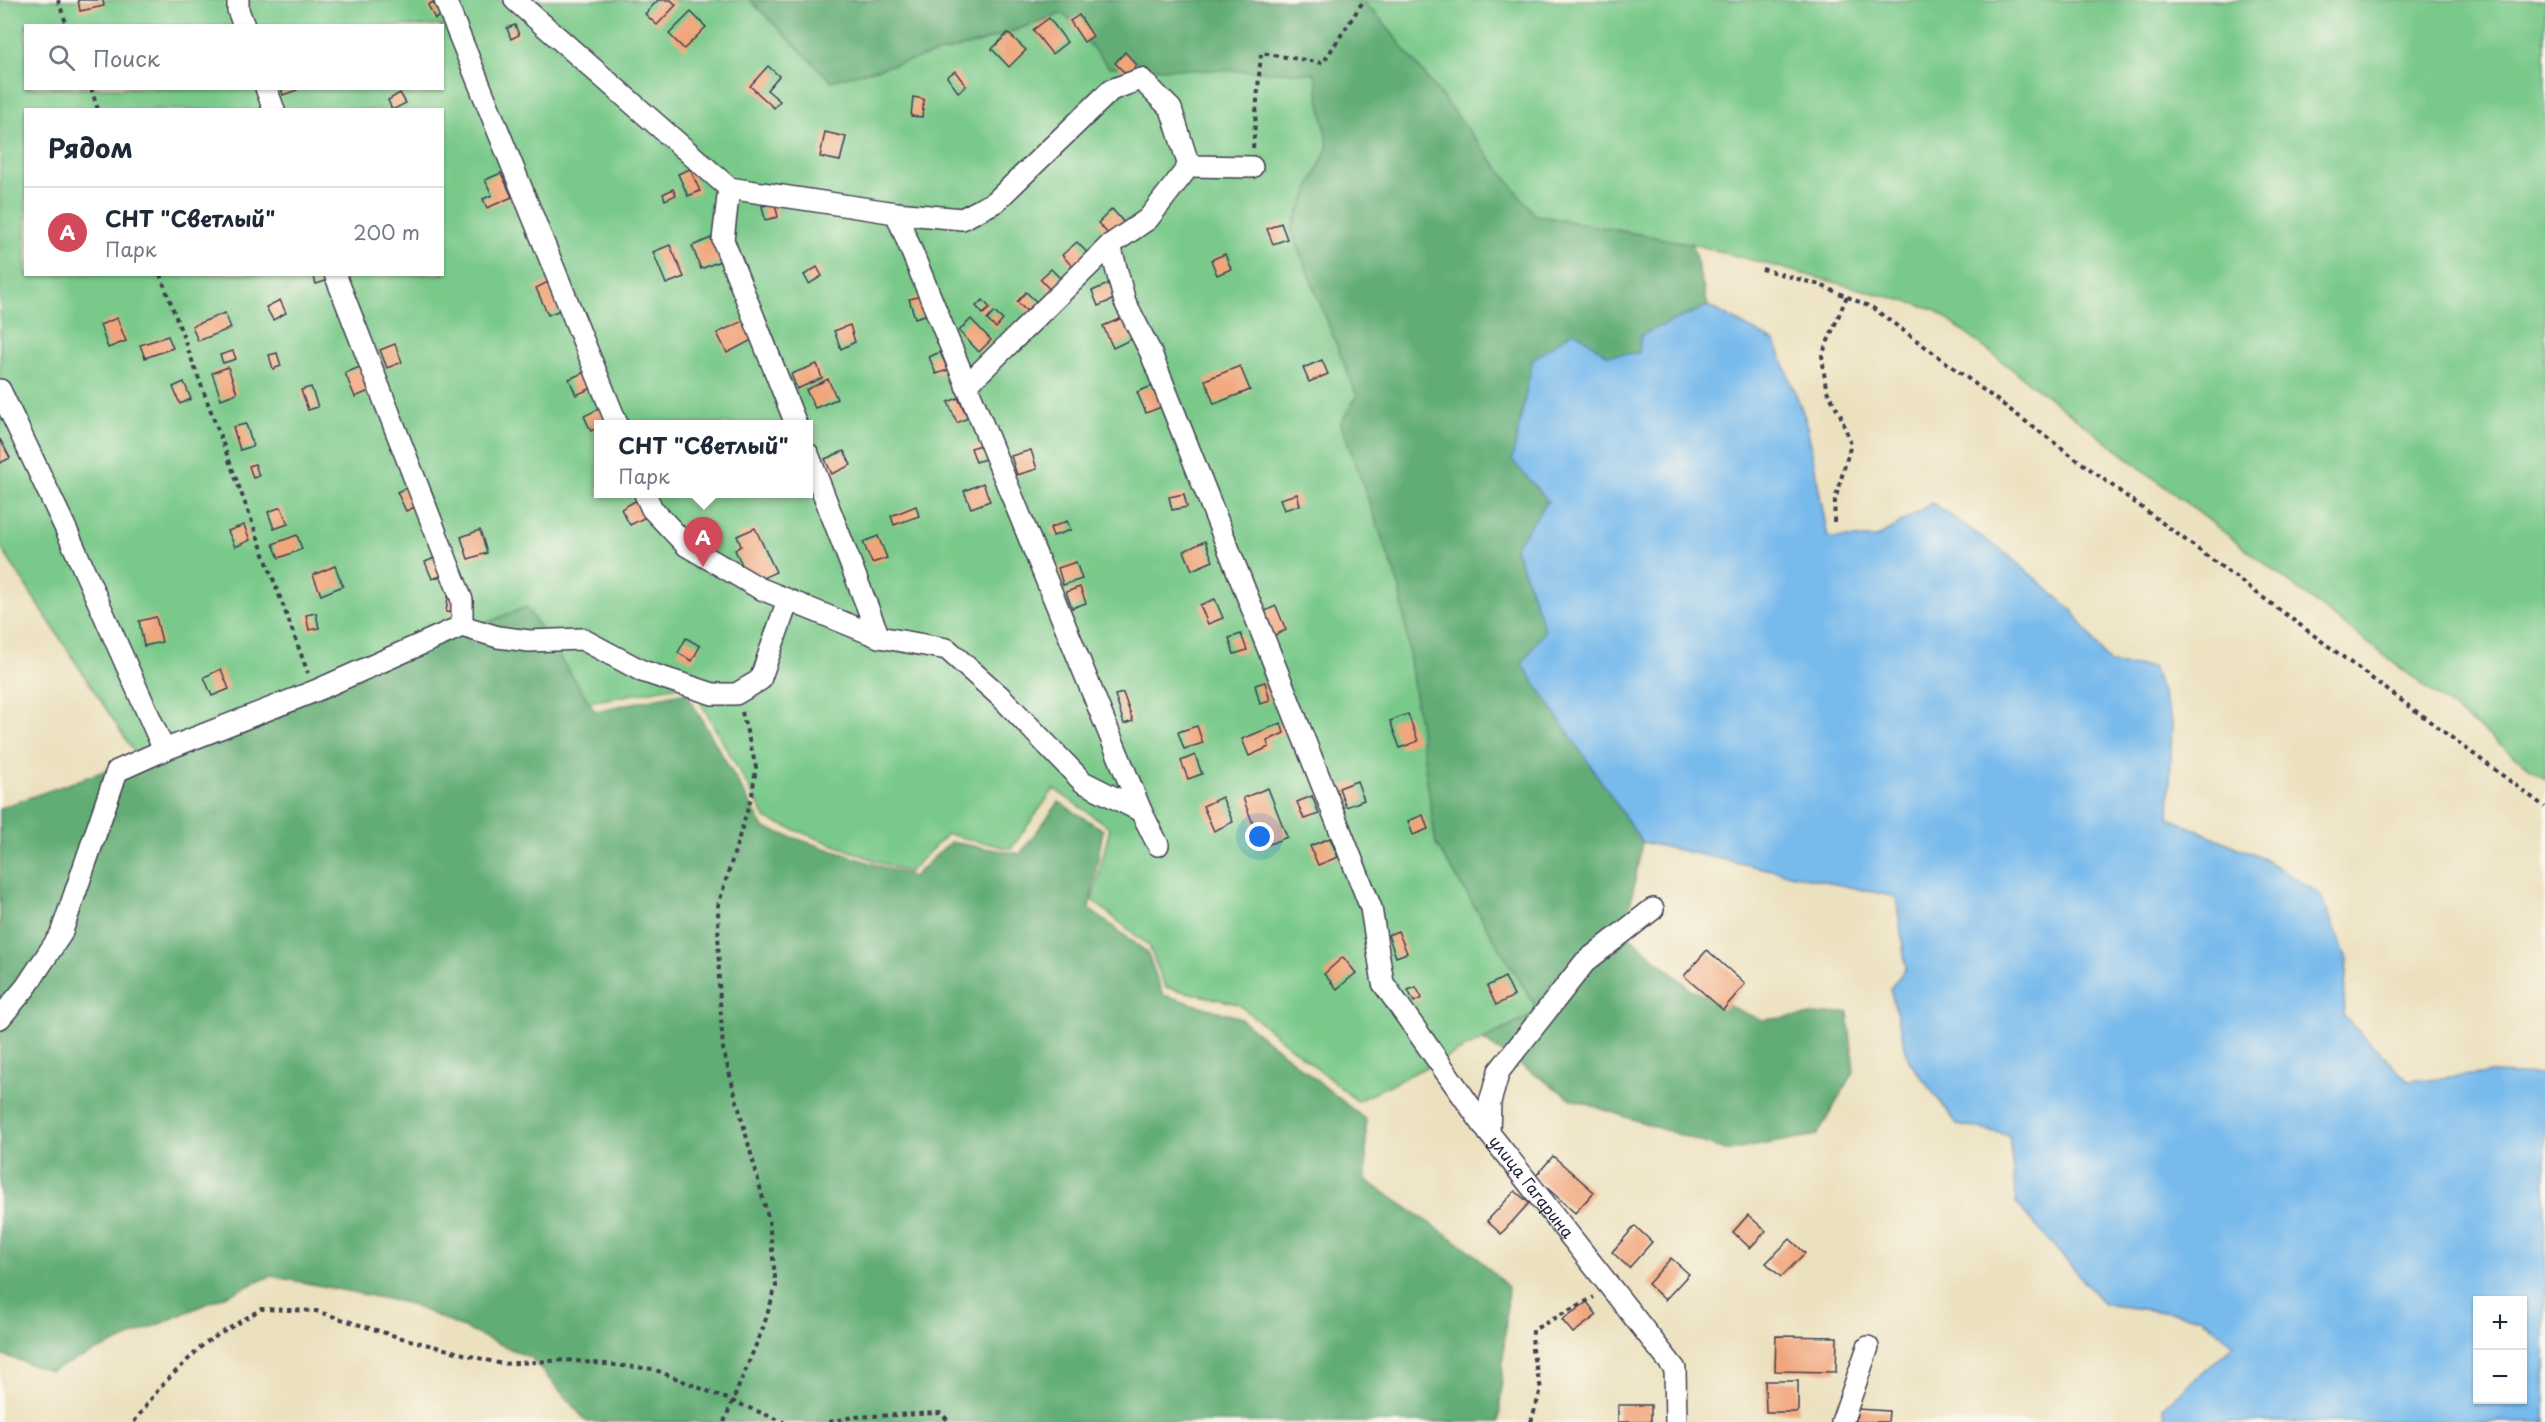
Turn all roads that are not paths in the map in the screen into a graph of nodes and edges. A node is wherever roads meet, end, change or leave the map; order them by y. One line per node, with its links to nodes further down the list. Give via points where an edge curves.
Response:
1 (238, 0): 4 (street)
2 (445, 0): 15 (street)
3 (515, 0): 9 (street)
4 (243, 24)
5 (267, 90): 6 (street)
6 (273, 108)
7 (1189, 166): 8 (street); 10 (street, via 1171,109 1141,79 1111,90 995,202 962,219); 11 (street, via 1148,219)
8 (1252, 167)
9 (729, 188): 10 (street); 16 (street, via 723,240)
10 (896, 213): 13 (street)
11 (1110, 245): 13 (street); 27 (street, via 1125,302 1150,351 1371,908 1383,983)
12 (336, 276): 20 (street, via 462,600)
13 (966, 386): 23 (street)
14 (0, 390): 22 (street)
15 (615, 420)
16 (794, 420)
17 (813, 467): 21 (street)
18 (647, 498): 19 (street, via 652,509 687,546 759,588)
19 (788, 600): 20 (street, via 760,680 736,694 713,694 642,670 582,639 498,638); 21 (street)
20 (462, 626): 22 (street, via 315,691)
21 (879, 637): 23 (street, via 947,649 1002,698 1083,782)
22 (164, 750): 26 (street, via 117,771 61,934)
23 (1141, 811): 24 (street)
24 (1158, 844)
25 (1653, 909): 27 (street, улица Гагарина, via 1585,962 1499,1071 1490,1102)
26 (0, 1018)
27 (1489, 1133): 29 (street, улица Гагарина, via 1676,1369)
28 (1868, 1347): 30 (street)
29 (1676, 1422)
30 (1842, 1422)

